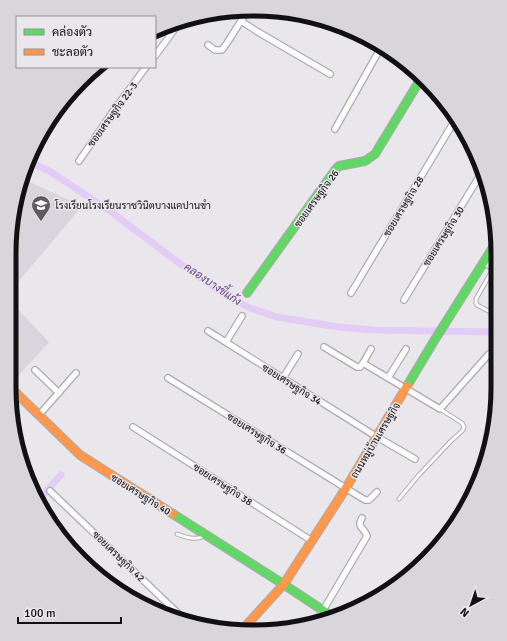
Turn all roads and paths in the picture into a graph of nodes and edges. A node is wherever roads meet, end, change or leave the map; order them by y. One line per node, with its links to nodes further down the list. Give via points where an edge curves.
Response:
1 (244, 17): 2 (street)
2 (241, 21): 4 (street, via 222,50 215,50); 8 (street)
3 (174, 30): 6 (street)
4 (208, 45)
5 (378, 52): 11 (street)
6 (156, 55)
7 (145, 68): 12 (street, ซอยเศรษฐกิจ 22-3)
8 (330, 74)
9 (418, 83): 18 (street, ซอยเศรษฐกิจ 26, via 375,154 365,161 336,168)
10 (453, 125): 19 (street, ซอยเศรษฐกิจ 28)
11 (335, 129)
12 (79, 161)
13 (478, 178): 20 (street, ซอยเศรษฐกิจ 30)
14 (491, 251): 15 (street, ถนนหมู่บ้านเศรษฐกิจ)
15 (484, 262): 16 (street); 36 (street, ถนนหมู่บ้านเศรษฐกิจ)
16 (491, 266)
17 (491, 275): 21 (lane, via 476,299 477,305)
18 (247, 292)
19 (351, 293)
20 (404, 300)
21 (491, 312)
22 (242, 316): 24 (street)
23 (208, 331): 24 (street, ซอยเศรษฐกิจ 34)
24 (226, 342): 34 (street, ซอยเศรษฐกิจ 34)
25 (324, 347): 30 (street, via 357,367)
26 (371, 349): 30 (street)
27 (406, 349): 35 (street)
28 (298, 354): 34 (street)
29 (489, 354): 39 (street)
30 (363, 362): 35 (street)
31 (35, 370): 38 (street)
32 (76, 373): 38 (street)
33 (168, 378): 44 (street, ซอยเศรษฐกิจ 36)
34 (284, 378): 42 (street, ซอยเศรษฐกิจ 34)
35 (388, 378): 36 (street)
36 (405, 389): 39 (street); 42 (street, ถนนหมู่บ้านเศรษฐกิจ)
37 (16, 393): 40 (street, ซอยเศรษฐกิจ 40)
38 (59, 393): 40 (street)
39 (440, 409): 47 (lane, via 462,423 463,430)
40 (39, 415): 50 (street, ซอยเศรษฐกิจ 40, via 80,455)
41 (133, 427): 51 (street, ซอยเศรษฐกิจ 38)
42 (377, 437): 43 (street, ซอยเศรษฐกิจ 34); 44 (street, ถนนหมู่บ้านเศรษฐกิจ)
43 (415, 459)
44 (346, 488): 46 (street, ซอยเศรษฐกิจ 36, via 365,500); 51 (street, ถนนหมู่บ้านเศรษฐกิจ)
45 (50, 491): 54 (street, ซอยเศรษฐกิจ 42)
46 (377, 492)
47 (399, 499)
48 (362, 518): 53 (street, via 360,527 367,536)
49 (177, 534): 50 (lane, via 193,538 200,538)
50 (205, 534): 52 (street, ซอยเศรษฐกิจ 40)
51 (312, 541): 52 (street, ถนนหมู่บ้านเศรษฐกิจ)
52 (284, 584): 53 (street, ซอยเศรษฐกิจ 40); 57 (street, ถนนหมู่บ้านเศรษฐกิจ)
53 (322, 610): 55 (street, ซอยเศรษฐกิจ 40); 56 (street)
54 (176, 612)
55 (327, 613)
56 (319, 616)
57 (247, 625)

